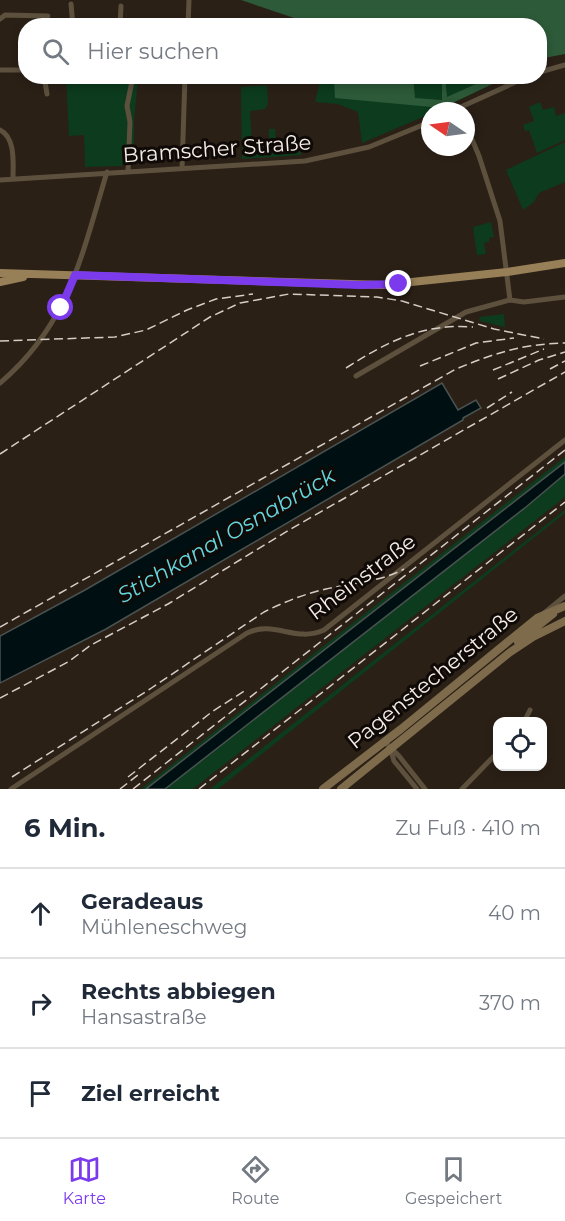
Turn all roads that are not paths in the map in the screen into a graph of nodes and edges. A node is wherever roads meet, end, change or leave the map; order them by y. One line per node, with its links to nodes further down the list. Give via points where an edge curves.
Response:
1 (189, 0): 7 (street)
2 (71, 4): 5 (street)
3 (121, 6): 6 (street)
4 (48, 16): 8 (street, via 5,15)
5 (72, 18)
6 (120, 18)
7 (188, 18)
8 (0, 19)
9 (565, 65): 12 (street)
10 (0, 70): 11 (street)
11 (18, 70)
12 (547, 70)
13 (45, 84): 17 (street)
14 (132, 84): 23 (street, via 127,106)
15 (185, 84): 22 (street)
16 (512, 84): 18 (street)
17 (47, 94)
18 (475, 102)
19 (421, 126): 22 (street, Bramscher Straße, via 377,145 327,158)
20 (0, 130): 25 (street, via 10,140)
21 (475, 148): 28 (street, via 500,221)
22 (182, 169): 23 (street, Bramscher Straße)
23 (128, 171): 24 (street, Bramscher Straße)
24 (107, 172): 25 (street, Bramscher Straße); 31 (street)
25 (13, 179): 26 (street, Bramscher Straße)
26 (0, 180)
27 (565, 263): 28 (main road)
28 (507, 272): 31 (main road, via 360,285); 34 (street)
29 (0, 273): 30 (main road)
30 (30, 275): 31 (main road); 32 (main road)
31 (75, 275): 36 (street, via 47,332)
32 (0, 282)
33 (565, 297): 34 (street)
34 (510, 300): 35 (street, via 466,312)
35 (356, 376)
36 (0, 383)
37 (565, 440): 48 (street, Rheinstraße, via 324,630 303,636 266,628 247,633)
38 (565, 596): 40 (street, Pagenstecherstraße)
39 (564, 606): 40 (main road); 42 (main road, via 517,642)
40 (537, 618): 45 (main road, Pagenstecherstraße)
41 (565, 621): 42 (main road)
42 (509, 653): 46 (main road, Pagenstecherstraße)
43 (530, 710): 44 (street)
44 (526, 717)
45 (384, 741): 46 (street); 49 (main road, Pagenstecherstraße)
46 (390, 750): 50 (main road, Pagenstecherstraße); 51 (street); 52 (street)
47 (493, 757): 53 (street)
48 (11, 789)
49 (323, 789)
50 (341, 789)
51 (417, 789)
52 (426, 789)
53 (462, 789)

